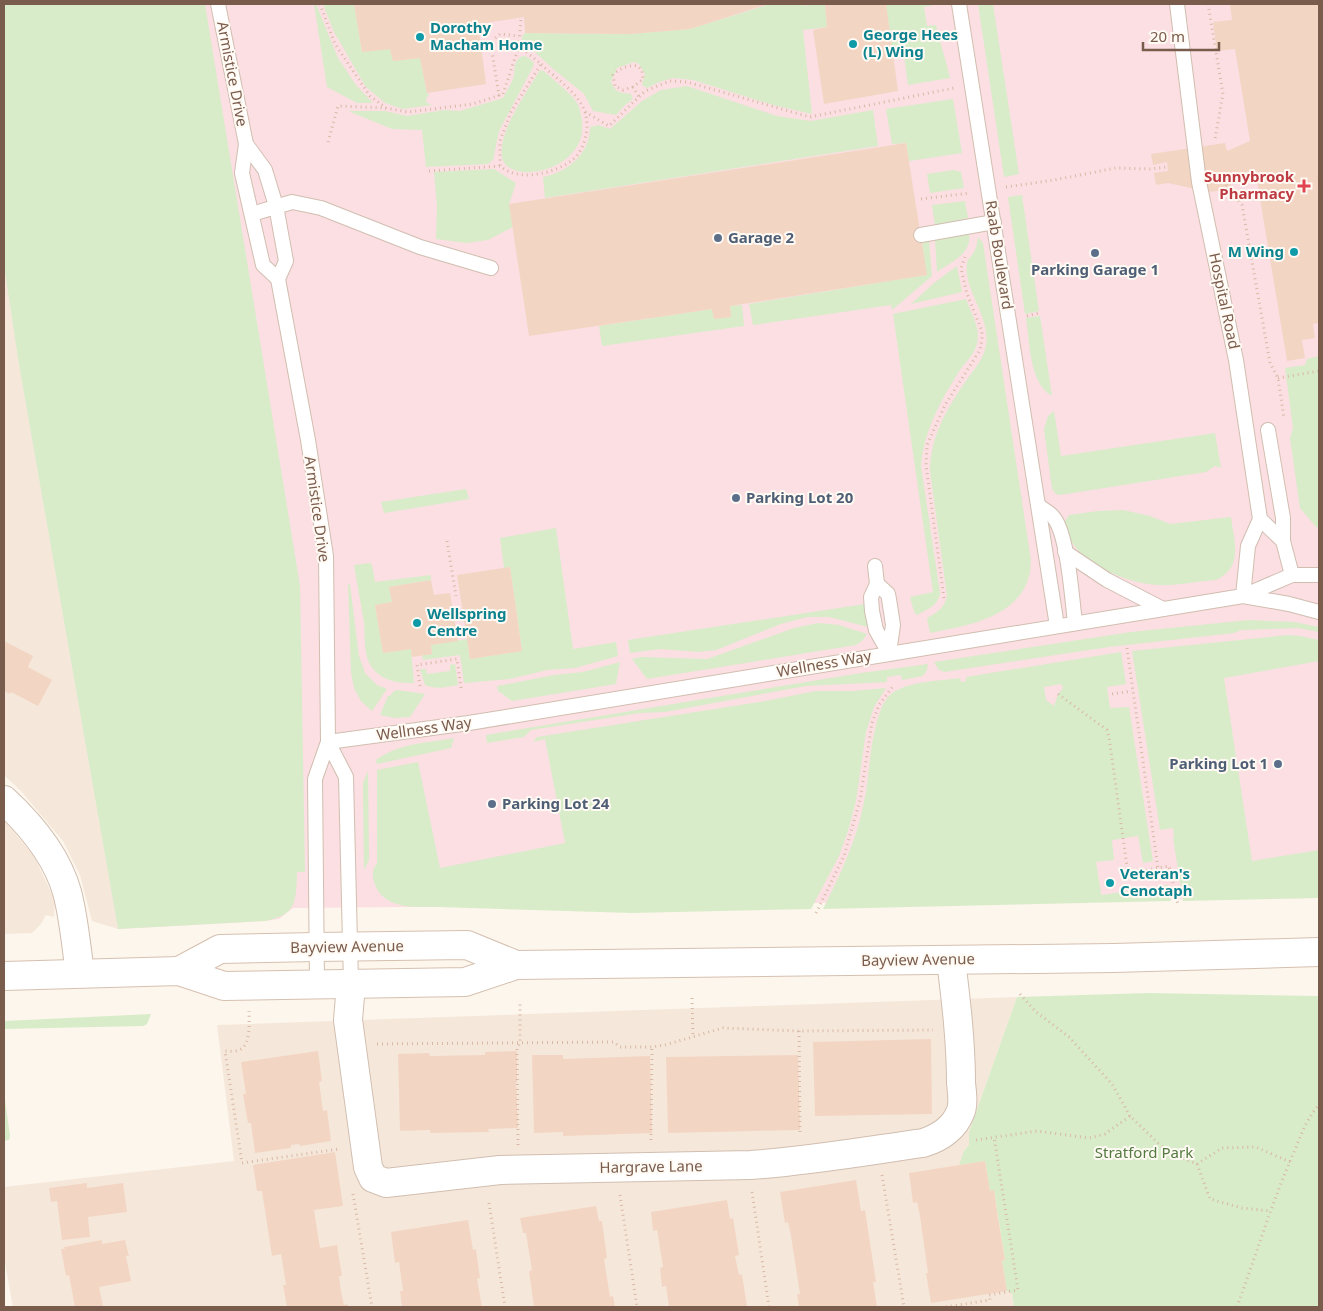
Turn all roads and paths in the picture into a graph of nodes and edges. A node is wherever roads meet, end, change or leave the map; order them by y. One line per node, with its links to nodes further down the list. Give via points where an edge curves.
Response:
1 (218, 4): 18 (lane, Armistice Drive)
2 (320, 4): 14 (path, via 335,44 370,96)
3 (959, 4): 10 (lane, Raab Boulevard)
4 (1177, 4): 37 (lane, Hospital Road, via 1199,182 1236,360)
5 (1208, 4): 16 (path, via 1223,94)
6 (520, 18): 7 (path)
7 (519, 36): 8 (path); 12 (path, via 500,34 491,45)
8 (519, 46): 9 (path); 12 (path, via 504,94)
9 (540, 64): 15 (path, via 575,95); 19 (path, via 511,112 500,141)
10 (972, 85): 13 (path, via 810,117 687,82 670,81); 23 (lane, Raab Boulevard)
11 (634, 88): 11 (path, via 643,79 638,66 626,67 613,75 615,86 623,90); 13 (path)
12 (499, 96): 14 (path, via 473,104 408,112)
13 (639, 96): 15 (path, via 609,126)
14 (386, 108): 17 (path, via 338,106)
15 (585, 112): 19 (path, via 585,141 572,160 546,173 531,175 507,172)
16 (1215, 140)
17 (328, 142)
18 (246, 144): 25 (lane, Armistice Drive, via 264,170); 26 (lane, Armistice Drive, via 242,173)
19 (500, 166): 21 (path)
20 (1167, 167): 23 (path, via 1116,168)
21 (429, 171)
22 (1218, 175): 33 (path, via 1242,205 1270,363)
23 (989, 190): 24 (path); 27 (lane, Raab Boulevard)
24 (921, 199)
25 (276, 206): 26 (lane); 30 (lane, via 292,202 321,208 420,247); 31 (lane, Armistice Drive, via 286,261)
26 (252, 214): 31 (lane, Armistice Drive, via 263,265)
27 (994, 222): 28 (lane); 36 (lane, Raab Boulevard)
28 (921, 235)
29 (965, 258): 46 (path, via 961,268 967,294 982,331 980,350 945,405 928,444 927,458)
30 (491, 268)
31 (278, 279): 59 (lane, Armistice Drive, via 326,556)
32 (1319, 371): 33 (path)
33 (1278, 378): 34 (path)
34 (1285, 424)
35 (1268, 430): 39 (lane)
36 (1039, 506): 40 (lane, via 1054,517); 50 (lane, Raab Boulevard)
37 (1260, 519): 39 (lane); 45 (lane, via 1248,546)
38 (447, 541): 44 (path)
39 (1284, 541): 43 (lane)
40 (1065, 552): 47 (lane, via 1107,580); 49 (lane)
41 (875, 566): 52 (lane, via 877,584 889,599 893,625)
42 (1319, 575): 43 (lane)
43 (1292, 576): 45 (lane)
44 (456, 596)
45 (1243, 596): 47 (lane, Wellness Way); 48 (lane, Wellness Way)
46 (944, 598)
47 (1163, 609): 49 (lane, Wellness Way)
48 (1319, 612)
49 (1075, 623): 50 (lane, Wellness Way)
50 (1058, 626): 52 (lane, Wellness Way)
51 (1126, 648): 56 (path)
52 (889, 653): 59 (lane, Wellness Way, via 469,723)
53 (420, 686): 55 (path, via 417,665 457,659)
54 (893, 686): 63 (path, via 879,705 872,723 860,800 844,856)
55 (461, 688)
56 (1132, 690): 58 (path); 61 (path)
57 (1058, 694): 61 (path, via 1107,730 1128,874)
58 (1112, 694)
59 (328, 742): 64 (lane, Armistice Drive, via 315,779); 65 (lane, Armistice Drive, via 346,777)
60 (4, 800): 70 (main road, via 43,845 60,873 67,892)
61 (1158, 868): 62 (path, via 1169,866)
62 (1178, 905)
63 (816, 913)
64 (316, 947): 65 (main road, Bayview Avenue); 69 (main road, Bayview Avenue, via 220,949); 72 (lane, Armistice Drive)
65 (350, 947): 68 (main road, Bayview Avenue, via 466,945); 73 (lane, Armistice Drive)
66 (1319, 952): 67 (main road, Bayview Avenue)
67 (951, 960): 68 (main road, Bayview Avenue); 73 (main road, Hargrave Lane, via 959,1030 961,1112 949,1131 937,1138 923,1143 776,1164 500,1170 386,1184 373,1178 368,1167 348,1020)
68 (516, 965): 73 (main road, Bayview Avenue, via 465,982)
69 (180, 970): 70 (main road, Bayview Avenue); 72 (main road, Bayview Avenue, via 224,986)
70 (80, 973): 71 (main road, Bayview Avenue)
71 (4, 976)
72 (317, 984): 73 (main road, Bayview Avenue)
73 (351, 984)
74 (1020, 994): 85 (path, via 1034,1011 1069,1037 1112,1084)
75 (692, 998): 80 (path)
76 (520, 1002): 81 (path)
77 (250, 1008): 91 (path, via 246,1044 242,1049 225,1051 242,1163)
78 (933, 1030): 79 (path)
79 (799, 1031): 80 (path, via 723,1028); 86 (path)
80 (693, 1038): 83 (path)
81 (520, 1042): 82 (path); 83 (path, via 614,1042 620,1047); 90 (path, via 517,1049)
82 (368, 1044)
83 (652, 1047): 89 (path)
84 (1319, 1105): 92 (path, via 1310,1114)
85 (1130, 1116): 87 (path, via 1106,1134 1089,1138 1036,1131); 93 (path, via 1161,1146)
86 (800, 1137)
87 (994, 1137): 88 (path); 105 (path, via 1018,1290 989,1295 990,1300)
88 (968, 1138)
89 (651, 1144)
90 (518, 1146)
91 (342, 1147)
92 (1290, 1162): 93 (path, via 1256,1147 1222,1148); 98 (path)
93 (1197, 1164): 98 (path, via 1210,1199 1242,1208)
94 (882, 1174): 104 (path)
95 (752, 1191): 103 (path)
96 (620, 1195): 102 (path)
97 (489, 1203): 101 (path)
98 (1270, 1211): 106 (path)
99 (357, 1220): 100 (path)
100 (372, 1307)
101 (505, 1307)
102 (637, 1307)
103 (769, 1307)
104 (904, 1307)
105 (946, 1307)
106 (1238, 1307)

